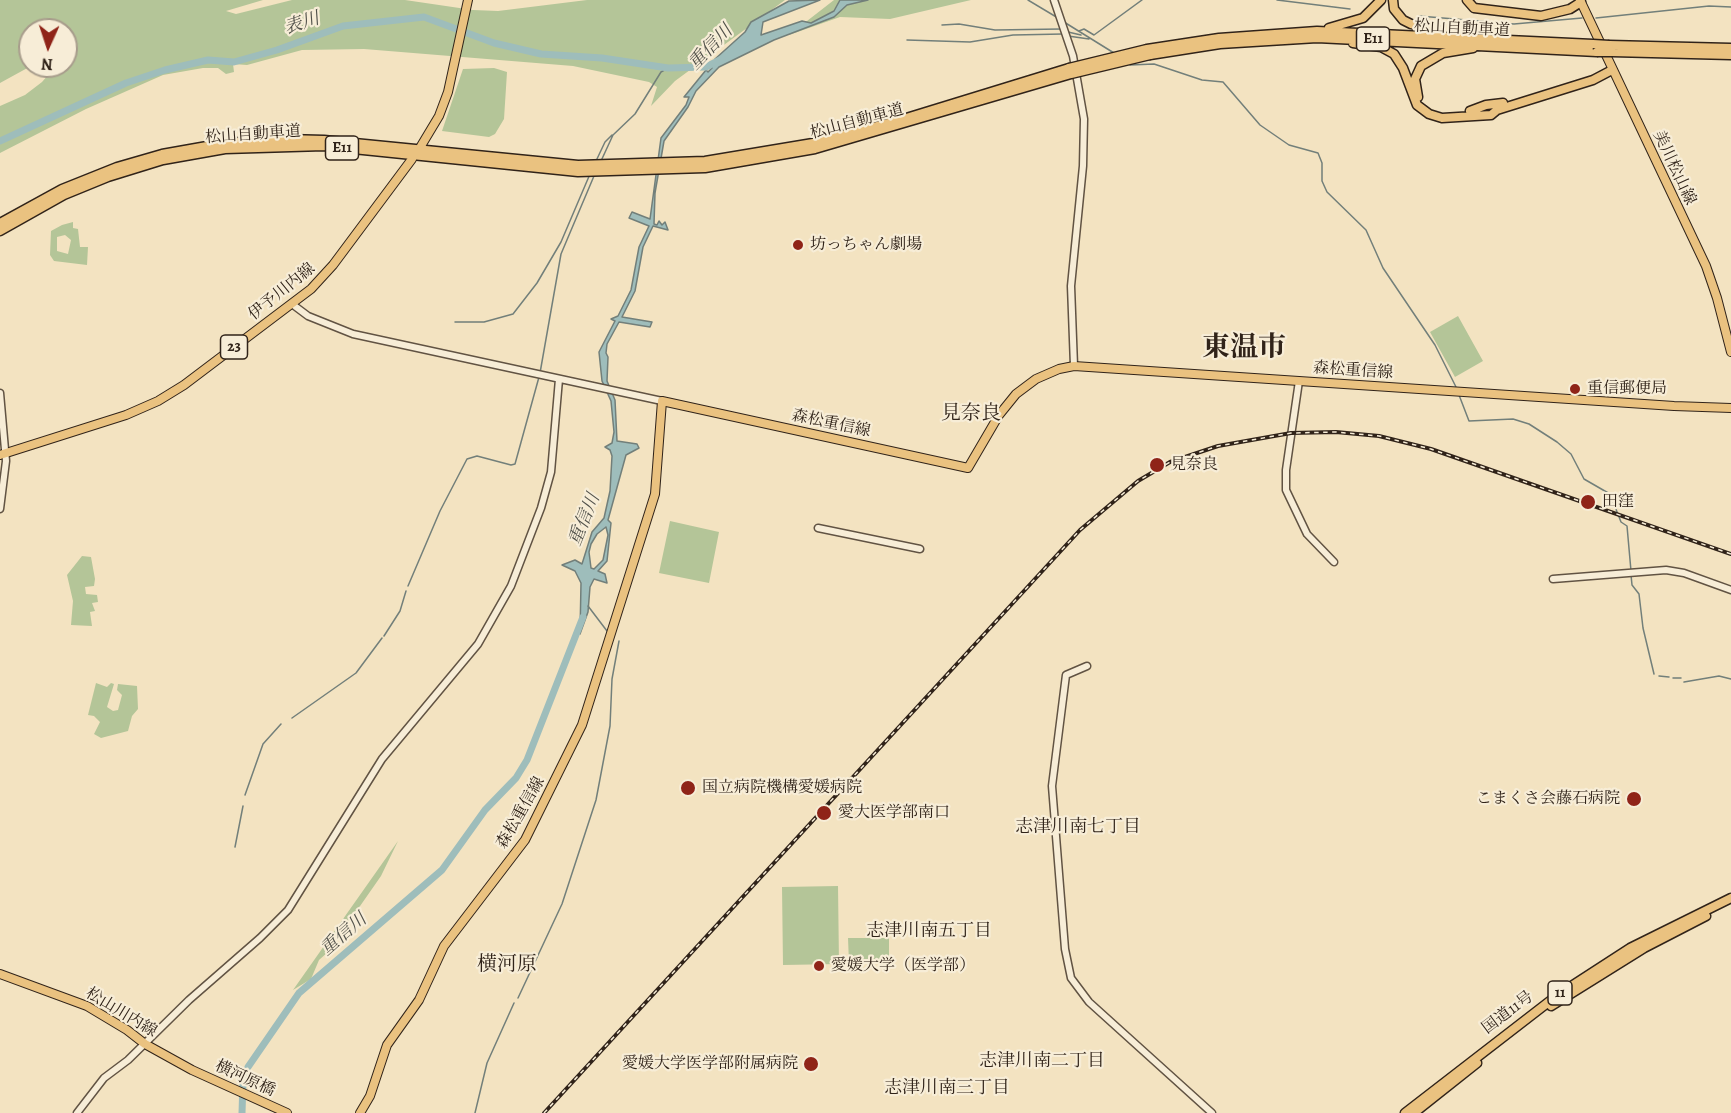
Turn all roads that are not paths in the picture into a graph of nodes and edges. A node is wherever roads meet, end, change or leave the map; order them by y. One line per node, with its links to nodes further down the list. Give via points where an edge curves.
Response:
1 (1054, 0): 24 (street, via 1074,61 1084,119 1071,286)
2 (1381, 0): 8 (highway, via 1364,18)
3 (1393, 0): 9 (highway, via 1398,15 1411,24)
4 (1467, 0): 6 (highway, via 1474,8 1541,16 1570,9)
5 (1481, 0): 6 (highway, via 1525,11)
6 (1581, 1): 15 (main road, 美川松山線)
7 (468, 4): 16 (main road, via 446,100)
8 (1317, 35): 9 (highway, 松山自動車道 / E11); 10 (highway, 松山自動車道 / E11); 15 (highway, via 1389,51 1399,60 1418,105 1443,118 1491,115); 18 (highway, 松山自動車道 / E11, bridge, via 1148,52 814,146 705,161)
9 (1508, 40): 11 (highway, 松山自動車道 / E11)
10 (1491, 46): 11 (highway, 松山自動車道 / E11); 15 (highway, via 1443,53 1427,61 1416,79 1421,103 1442,113 1479,109)
11 (1595, 48): 13 (highway, 松山自動車道 / E11, bridge)
12 (1731, 48): 13 (highway, 松山自動車道 / E11)
13 (1610, 49): 14 (highway, 松山自動車道 / E11)
14 (1731, 55)
15 (1612, 70): 23 (main road, 美川松山線, via 1706,266)
16 (421, 146)
17 (412, 159): 22 (main road, 伊予川内線 / 23, via 327,273)
18 (578, 169): 19 (highway, 松山自動車道 / E11, via 286,145 194,154 108,177); 19 (highway, 松山自動車道 / E11, via 372,143 286,139 192,147 117,167)
19 (40, 203): 20 (highway, 松山自動車道 / E11); 21 (highway, 松山自動車道 / E11)
20 (0, 223)
21 (0, 231)
22 (292, 304): 25 (street, via 308,316 353,334); 30 (main road, 伊予川内線 / 23, via 158,401)
23 (1731, 352)
24 (1074, 366): 26 (main road, 森松重信線); 28 (main road, 森松重信線, via 1036,379 1016,394 999,415 969,468)
25 (559, 379): 28 (street); 41 (street, via 550,472 542,508 491,624 453,676 382,759 288,909)
26 (1299, 381): 29 (main road, 森松重信線); 34 (street, via 1286,490 1307,534)
27 (0, 393): 30 (street)
28 (657, 401): 45 (main road, 森松重信線, via 655,494 582,725 525,840 444,946 419,1000 387,1045 370,1096)
29 (1731, 408)
30 (3, 454): 31 (street)
31 (0, 509)
32 (818, 528): 33 (street)
33 (920, 549)
34 (1334, 562)
35 (1553, 579): 36 (street, via 1666,570)
36 (1731, 590)
37 (1087, 666): 46 (street, via 1066,675 1052,786 1065,949 1071,978 1089,1002)
38 (1731, 898): 47 (highway, 国道11号 / 11, via 1630,948 1558,994)
39 (1731, 905): 48 (highway, 国道11号 / 11, via 1644,948 1567,995)
40 (0, 974): 41 (main road, 松山川内線, via 87,1006)
41 (145, 1044): 42 (main road, 松山川内線); 43 (street, via 99,1082)
42 (192, 1070): 44 (main road, 横河原橋)
43 (77, 1113)
44 (287, 1113)
45 (360, 1113)
46 (1212, 1113)
47 (1405, 1113)
48 (1414, 1113)

